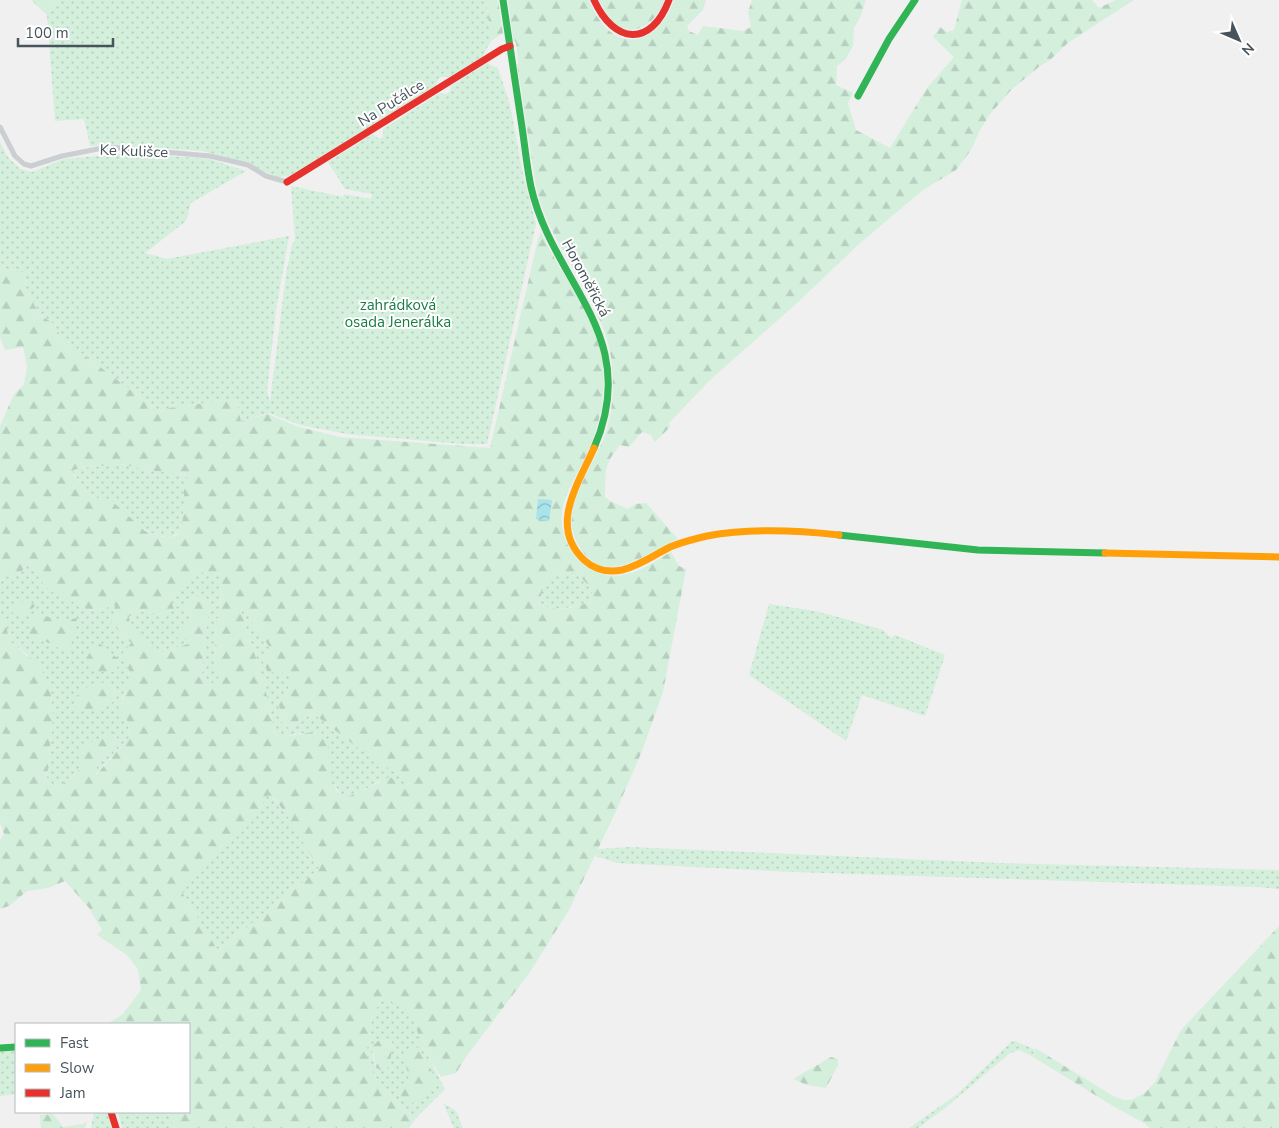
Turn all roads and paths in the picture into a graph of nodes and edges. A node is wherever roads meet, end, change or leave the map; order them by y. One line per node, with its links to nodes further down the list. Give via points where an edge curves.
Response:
1 (503, 0): 5 (main road, Horoměřická)
2 (594, 0): 3 (main road, via 612,27 633,34 656,24)
3 (669, 0)
4 (915, 0): 6 (main road, via 888,39)
5 (510, 46): 8 (main road, Na Pučálce); 9 (main road, Horoměřická, via 537,209 548,236 589,308 607,361 604,420 567,513 569,537 585,561 599,569 612,571 631,568 669,548 695,539 718,534 780,532 862,536 980,550)
6 (858, 96)
7 (0, 127): 8 (street, Ke Kulišce, via 15,156 31,166 108,147 210,156 248,165 266,176)
8 (287, 182)
9 (1279, 557)
10 (14, 1045): 11 (main road)
11 (0, 1048)
12 (111, 1113): 13 (main road)
13 (116, 1128)

